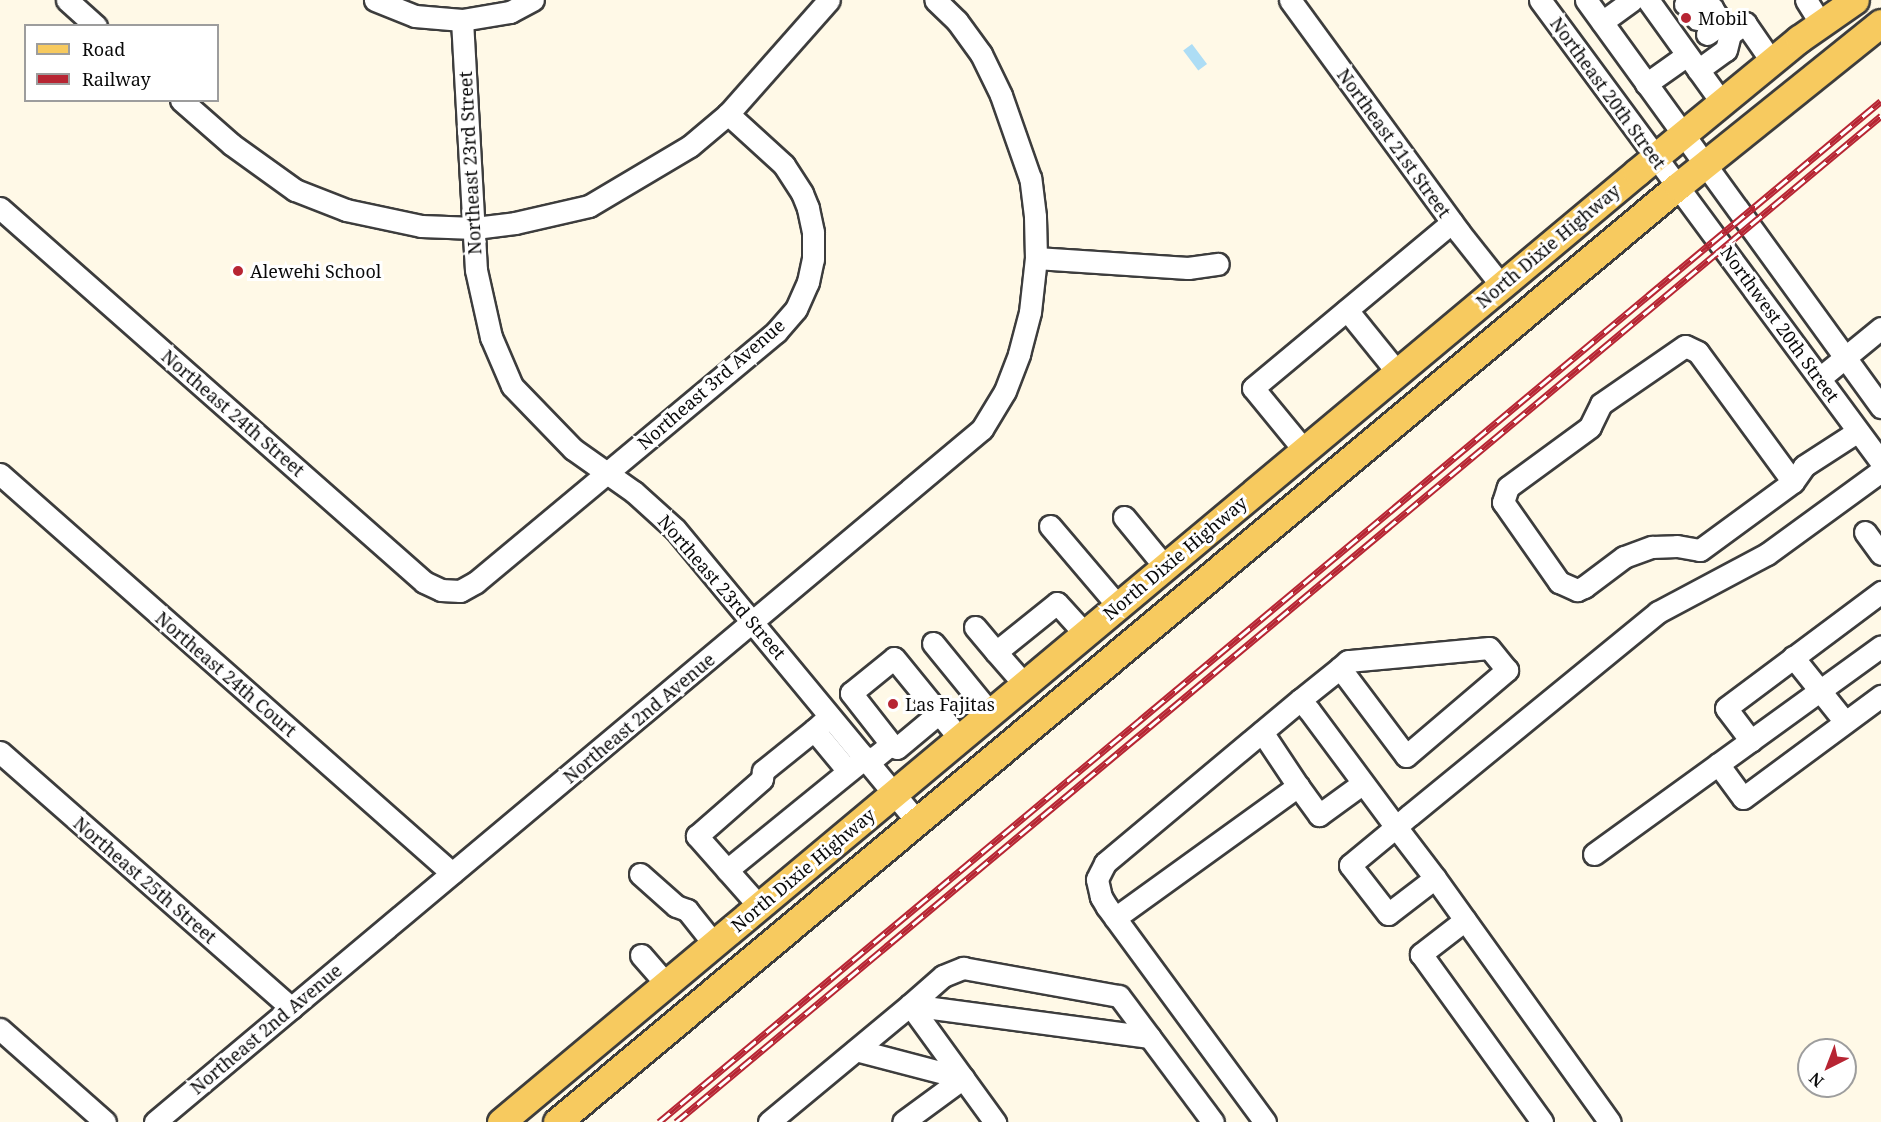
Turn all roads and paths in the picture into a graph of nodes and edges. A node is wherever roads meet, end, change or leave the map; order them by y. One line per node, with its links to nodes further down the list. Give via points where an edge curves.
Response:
1 (67, 0): 14 (street)
2 (375, 0): 11 (street, via 415,16)
3 (532, 0): 11 (street, via 510,12)
4 (829, 0): 21 (street)
5 (935, 0): 29 (street, Northeast 2nd Avenue, via 957,21 981,54 1014,126 1030,178)
6 (1290, 0): 27 (street, Northeast 21st Street)
7 (1540, 0): 23 (street, Northeast 20th Street)
8 (1586, 0): 12 (street, Northeast 20th Street)
9 (1806, 0): 15 (street)
10 (1855, 0): 15 (main road, North Dixie Highway)
11 (462, 20): 28 (street, Northeast 23rd Street)
12 (1602, 22): 16 (street); 18 (street, Northeast 20th Street)
13 (1881, 23): 24 (main road, North Dixie Highway)
14 (94, 24)
15 (1821, 24): 17 (main road, North Dixie Highway)
16 (1689, 27): 17 (street, via 1745,23); 18 (street); 20 (street)
17 (1772, 62): 20 (main road, North Dixie Highway)
18 (1646, 84): 22 (street, Northeast 20th Street)
19 (183, 102): 28 (street, via 231,144 295,190 346,210 421,226)
20 (1722, 103): 22 (main road, North Dixie Highway)
21 (728, 114): 28 (street, via 690,146 588,206 515,224); 42 (street, Northeast 3rd Avenue, via 784,165 802,193 813,232 808,282 796,309 776,332)
22 (1683, 135): 23 (main road, North Dixie Highway); 24 (street, Northeast 20th Street)
23 (1655, 157): 25 (street, Northeast 20th Street); 31 (main road, North Dixie Highway)
24 (1704, 165): 25 (main road, North Dixie Highway); 34 (street, Northwest 20th Street)
25 (1678, 186): 36 (street, Northwest 20th Street); 47 (main road, North Dixie Highway)
26 (0, 208): 52 (street, Northeast 24th Street, via 424,582 441,590 460,591)
27 (1452, 222): 31 (street, Northeast 21st Street); 32 (street)
28 (475, 228): 42 (street, Northeast 23rd Street, via 482,304 512,386 573,449)
29 (1036, 258): 30 (street, via 1188,268); 55 (street, Northeast 2nd Avenue, via 1030,312 1019,354 1005,391 982,429)
30 (1218, 264)
31 (1501, 285): 35 (main road, North Dixie Highway)
32 (1347, 310): 35 (street); 39 (street, via 1253,388)
33 (1881, 328): 34 (street)
34 (1845, 357): 36 (street); 37 (street, Northwest 20th Street)
35 (1397, 372): 39 (main road, North Dixie Highway)
36 (1820, 378): 38 (street, Northwest 20th Street)
37 (1881, 407)
38 (1858, 431): 40 (street, Northwest 20th Street); 44 (street, via 1804,466)
39 (1304, 450): 45 (main road, North Dixie Highway)
40 (1881, 462)
41 (1881, 471): 84 (street, via 1767,554 1658,612)
42 (607, 473): 52 (street, Northeast 3rd Avenue); 55 (street, Northeast 23rd Street, via 675,529)
43 (0, 474): 87 (street, Northeast 24th Court)
44 (1793, 482): 44 (street, via 1700,550 1652,547 1624,557 1577,590 1559,582 1503,498 1508,487 1590,427 1601,404 1685,346 1698,351)
45 (1252, 493): 47 (main road); 51 (main road, North Dixie Highway)
46 (1124, 517): 51 (street)
47 (1276, 522): 83 (main road, North Dixie Highway)
48 (1050, 526): 54 (street)
49 (1865, 532): 50 (street)
50 (1881, 554)
51 (1165, 567): 54 (main road, North Dixie Highway)
52 (476, 582)
53 (1881, 592): 61 (street)
54 (1118, 606): 57 (main road, North Dixie Highway)
55 (753, 622): 69 (street, Northeast 23rd Street); 87 (street, Northeast 2nd Avenue)
56 (975, 627): 60 (street)
57 (1085, 634): 60 (street, via 1057,603); 63 (main road, North Dixie Highway)
58 (933, 642): 68 (street)
59 (1881, 646): 64 (street)
60 (996, 652): 63 (street)
61 (1793, 657): 64 (street); 74 (street, via 1726,708)
62 (1340, 668): 62 (street, via 1348,662 1489,648 1507,670 1406,756); 66 (street)
63 (1024, 684): 68 (main road, North Dixie Highway)
64 (1820, 691): 70 (street); 74 (street)
65 (1881, 696): 70 (street)
66 (1300, 699): 72 (street); 80 (street)
67 (939, 713): 73 (street); 75 (street, via 897,747); 75 (street, via 894,658 851,693)
68 (990, 713): 73 (main road, North Dixie Highway)
69 (832, 716): 71 (street); 77 (street, Northeast 23rd Street)
70 (1845, 722): 78 (street, via 1743,798)
71 (814, 730): 79 (street); 86 (street, via 764,771 762,779 697,836)
72 (1262, 732): 81 (street); 91 (street, via 1105,863 1099,871 1098,888)
73 (960, 739): 82 (main road, North Dixie Highway)
74 (1751, 741): 78 (street)
75 (891, 744): 77 (street)
76 (0, 752): 97 (street, Northeast 25th Street)
77 (868, 759): 79 (street); 82 (street, Northeast 23rd Street)
78 (1718, 764): 85 (street)
79 (848, 771): 86 (street)
80 (1363, 783): 81 (street, via 1319,815); 84 (street)
81 (1298, 786): 91 (street)
82 (894, 793): 83 (street, Northeast 23rd Street); 90 (main road, North Dixie Highway)
83 (917, 822): 106 (main road, North Dixie Highway)
84 (1396, 827): 89 (street); 89 (street, via 1350,865 1388,914)
85 (1594, 854)
86 (727, 870): 90 (street)
87 (452, 873): 97 (street, Northeast 2nd Avenue)
88 (640, 874): 93 (street, via 676,906 687,910)
89 (1435, 878): 92 (street)
90 (759, 906): 93 (main road, North Dixie Highway)
91 (1115, 918): 110 (street)
92 (1465, 920): 111 (street, via 1421,954); 112 (street)
93 (714, 944): 95 (main road, North Dixie Highway)
94 (641, 955): 95 (street)
95 (666, 984): 105 (main road, North Dixie Highway)
96 (910, 1005): 99 (street); 99 (street, via 943,976 963,968 1119,996); 100 (street); 101 (street)
97 (291, 1008): 104 (street, Northeast 2nd Avenue)
98 (0, 1029): 103 (street)
99 (1150, 1038): 109 (street)
100 (856, 1050): 101 (street); 107 (street)
101 (963, 1078): 102 (street); 108 (street)
102 (985, 1118)
103 (105, 1122)
104 (155, 1122)
105 (501, 1122)
106 (557, 1122)
107 (769, 1122)
108 (903, 1122)
109 (1213, 1122)
110 (1265, 1122)
111 (1542, 1122)
112 (1610, 1122)

